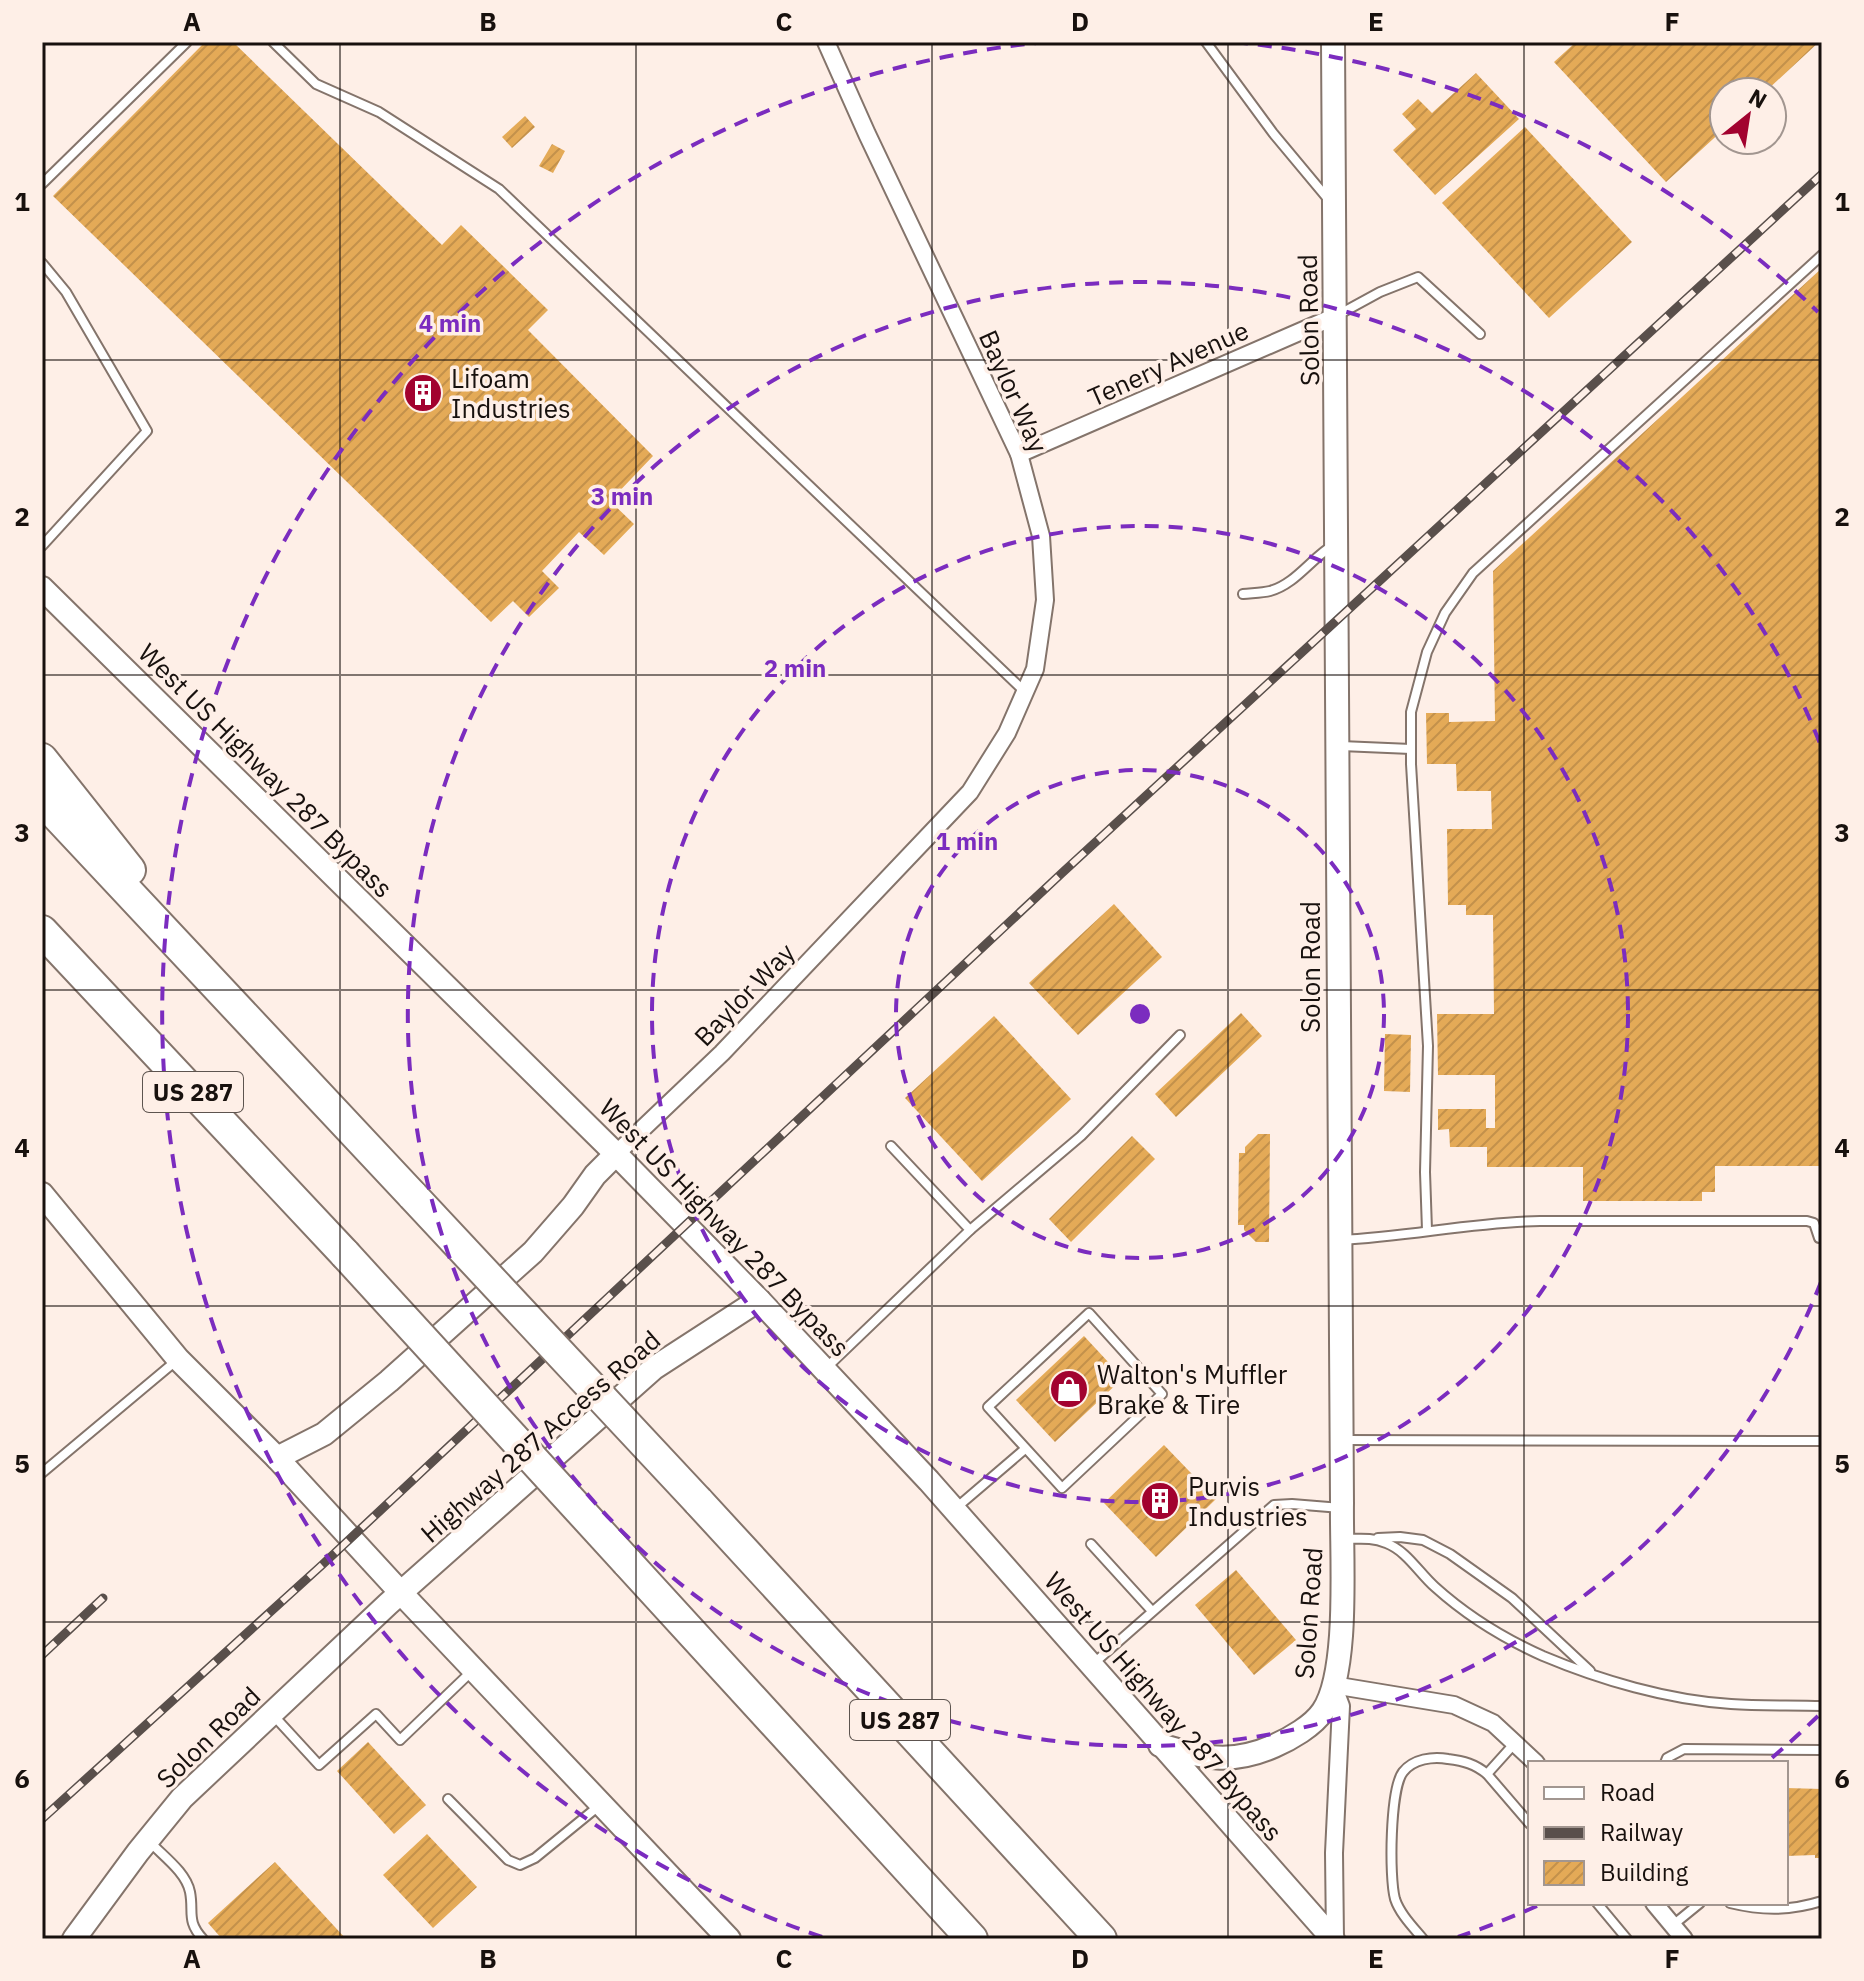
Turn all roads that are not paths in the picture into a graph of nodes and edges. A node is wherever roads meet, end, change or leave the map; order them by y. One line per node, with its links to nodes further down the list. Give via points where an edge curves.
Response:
1 (187, 42): 6 (lane)
2 (273, 42): 17 (lane, via 316,84 379,112 499,189)
3 (826, 42): 12 (street, Baylor Way)
4 (1206, 42): 7 (lane)
5 (1333, 42): 7 (main road, Solon Road)
6 (42, 184)
7 (1334, 207): 10 (main road, Solon Road)
8 (1822, 255): 19 (lane, via 1473,573 1445,613 1427,652 1411,712)
9 (42, 263): 14 (lane, via 66,292 147,431)
10 (1336, 316): 11 (lane, via 1418,277); 12 (street, Tenery Avenue); 13 (main road, Solon Road)
11 (1480, 334)
12 (1019, 454): 17 (street, Baylor Way, via 1041,536 1045,600 1035,669)
13 (1336, 544): 16 (lane, via 1273,590); 18 (main road, Solon Road)
14 (42, 546)
15 (42, 588): 26 (main road, West US Highway 287 Bypass)
16 (1243, 594)
17 (1025, 692): 26 (street, Baylor Way, via 970,792 722,1053)
18 (1336, 745): 19 (lane); 31 (main road, Solon Road)
19 (1411, 749): 29 (lane, via 1428,1046)
20 (42, 759): 22 (highway, via 120,855 140,890)
21 (42, 800): 22 (highway, US 287)
22 (144, 909): 73 (highway, US 287, bridge)
23 (42, 931): 72 (highway, US 287, bridge)
24 (1180, 1035): 28 (lane, via 1081,1136)
25 (891, 1146): 28 (lane)
26 (616, 1154): 32 (main road, West US Highway 287 Bypass); 38 (main road, via 522,1262 324,1434)
27 (42, 1194): 33 (main road)
28 (970, 1230): 34 (lane)
29 (1427, 1230): 30 (lane, via 1500,1222 1807,1221 1814,1223); 31 (lane)
30 (1820, 1238)
31 (1340, 1240): 35 (main road, Solon Road)
32 (759, 1300): 34 (main road, West US Highway 287 Bypass); 45 (main road, Highway 287 Access Road, via 654,1368)
33 (178, 1359): 38 (main road); 39 (lane)
34 (825, 1369): 41 (main road, West US Highway 287 Bypass)
35 (1341, 1440): 36 (lane); 40 (main road, Solon Road)
36 (1822, 1441)
37 (1025, 1449): 37 (lane, via 988,1407 1089,1313 1162,1394 1062,1488); 41 (lane)
38 (277, 1458): 45 (main road)
39 (42, 1473)
40 (1342, 1508): 43 (main road, Solon Road); 46 (lane, via 1274,1505)
41 (954, 1510): 47 (main road, West US Highway 287 Bypass)
42 (1369, 1538): 43 (lane); 49 (lane, via 1406,1556 1436,1588 1497,1632); 49 (lane, via 1423,1540 1450,1554 1512,1598)
43 (1341, 1540): 50 (main road, Solon Road, via 1340,1646)
44 (1091, 1544): 46 (lane)
45 (402, 1594): 48 (main road); 52 (main road, Solon Road)
46 (1152, 1611): 47 (lane)
47 (1091, 1666): 54 (main road, West US Highway 287 Bypass)
48 (474, 1669): 52 (lane, via 400,1740 376,1714 319,1765); 60 (main road)
49 (1593, 1674): 51 (lane, via 1715,1702)
50 (1333, 1685): 53 (street, via 1454,1705 1493,1723); 54 (main road, Solon Road, via 1319,1716 1287,1741 1255,1754 1199,1757); 74 (street, via 1341,1706)
51 (1822, 1706)
52 (272, 1714): 62 (main road, Solon Road, via 182,1798)
53 (1515, 1743): 56 (street); 58 (lane)
54 (1160, 1745): 74 (main road, West US Highway 287 Bypass)
55 (1822, 1750): 57 (lane, via 1684,1749)
56 (1534, 1761)
57 (1666, 1761)
58 (1487, 1774): 61 (lane); 75 (lane, via 1469,1762 1440,1757 1418,1761 1403,1771 1395,1790 1391,1880 1396,1902)
59 (448, 1799): 60 (lane, via 508,1860 520,1865)
60 (601, 1804): 69 (main road)
61 (1528, 1822)
62 (148, 1839): 70 (main road, Solon Road); 71 (lane, via 182,1876 190,1891 189,1915)
63 (1822, 1901): 67 (lane, via 1796,1909)
64 (1599, 1905): 76 (lane)
65 (1656, 1905): 68 (street)
66 (1698, 1905): 68 (lane)
67 (1742, 1905)
68 (1673, 1925): 77 (street)
69 (723, 1938)
70 (74, 1939)
71 (203, 1939)
72 (972, 1939)
73 (1101, 1939)
74 (1334, 1939)
75 (1423, 1939)
76 (1627, 1939)
77 (1684, 1939)

